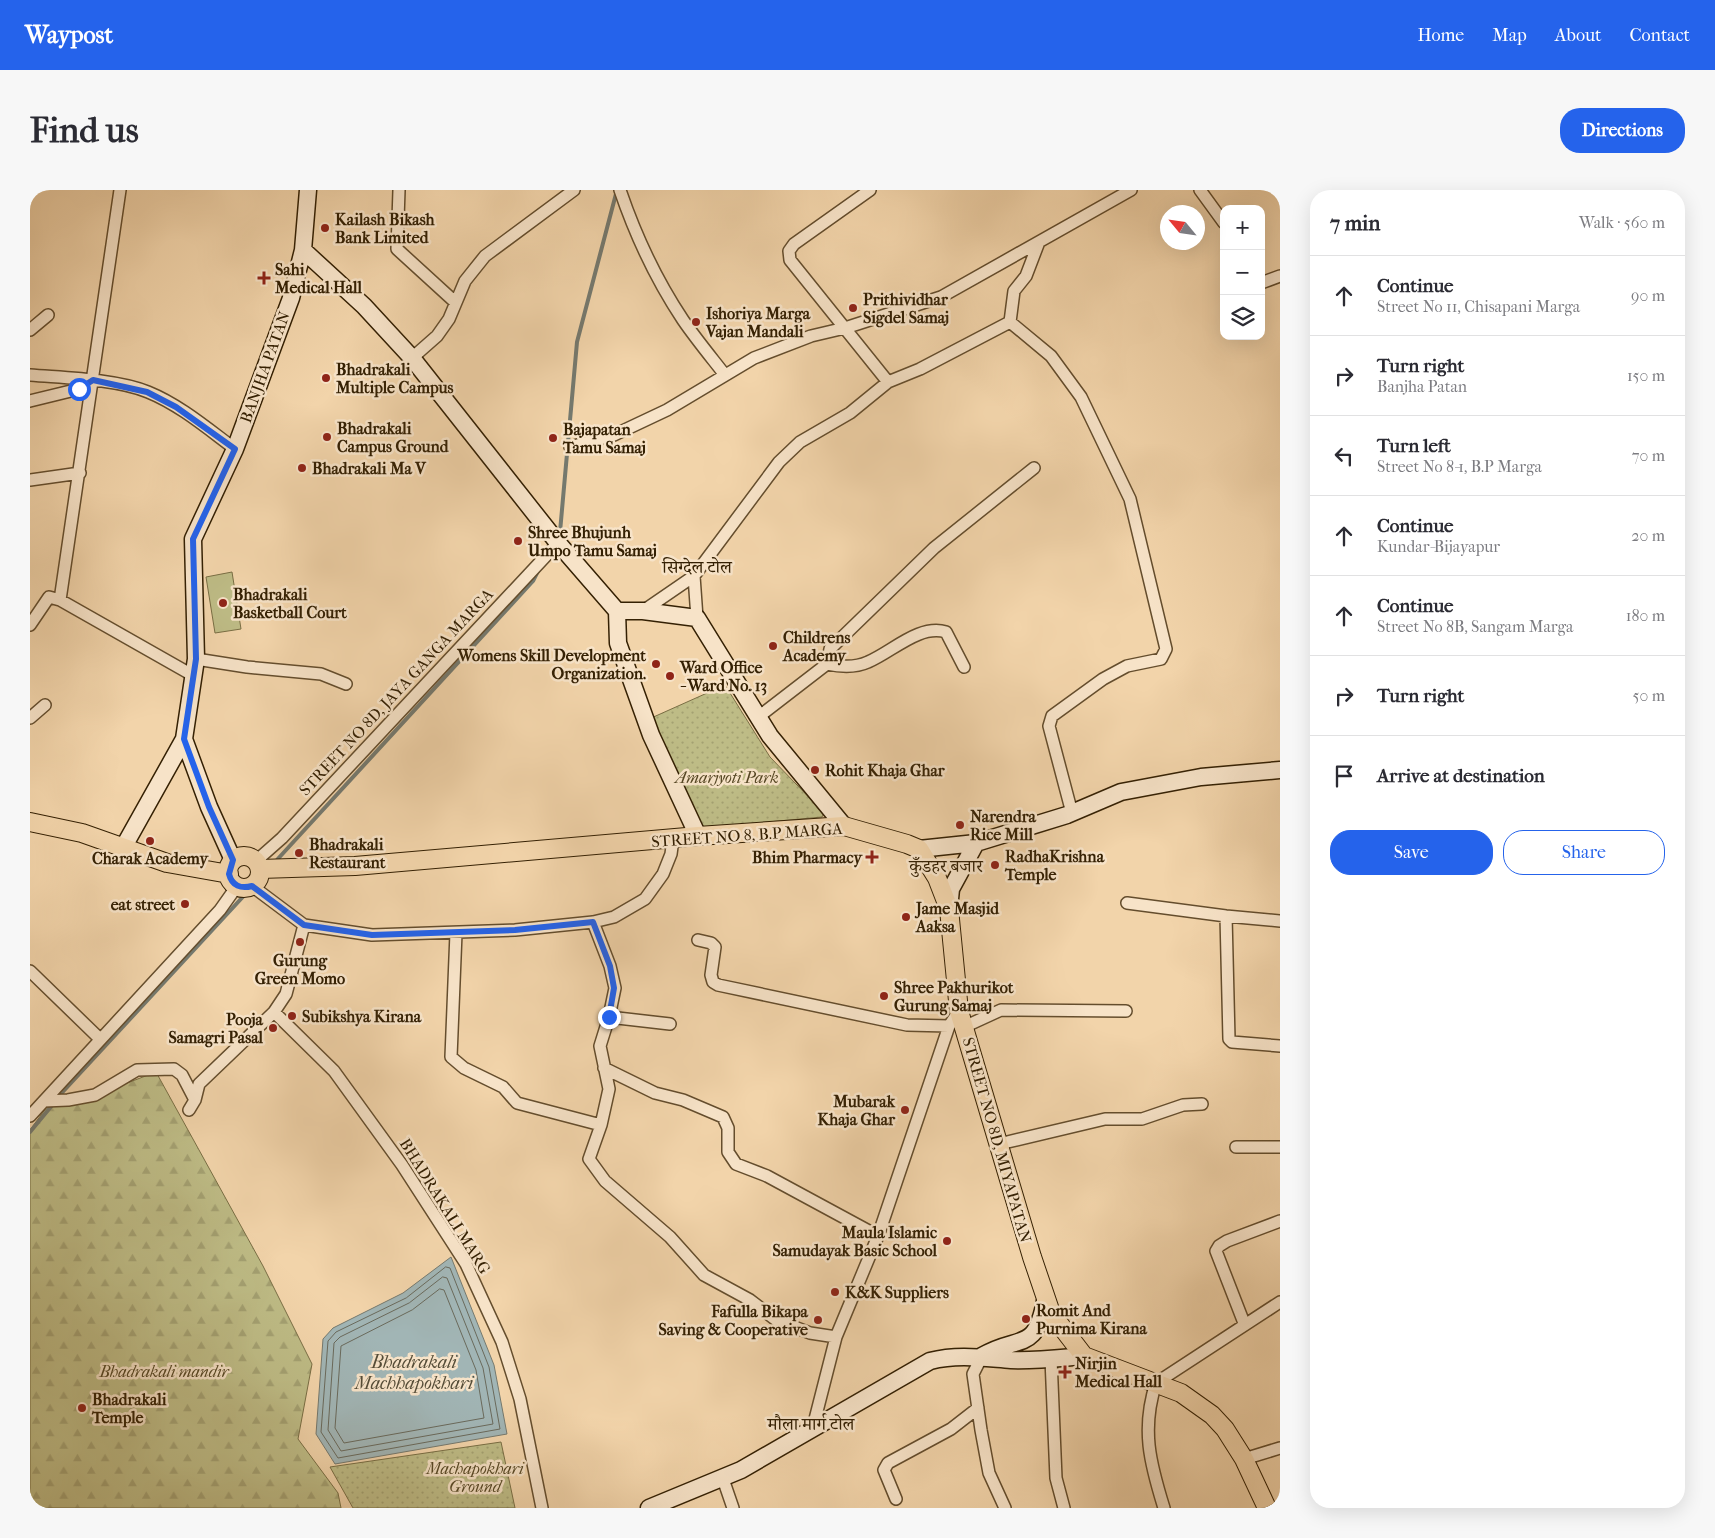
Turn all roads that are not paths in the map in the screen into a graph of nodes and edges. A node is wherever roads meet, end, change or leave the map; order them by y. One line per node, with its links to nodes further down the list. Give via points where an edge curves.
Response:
1 (120, 190): 22 (street)
2 (308, 190): 11 (main road, BANJHA PATAN)
3 (399, 190): 14 (street, via 397,249)
4 (574, 190): 14 (street, via 485,256 465,281)
5 (620, 190): 21 (street, via 627,212 683,320)
6 (870, 190): 17 (street, via 794,244 789,251 790,260)
7 (1131, 190): 10 (street)
8 (1200, 190): 9 (street)
9 (1220, 218)
10 (1040, 242): 16 (street, via 1026,276 1014,292); 17 (street, via 941,297)
11 (303, 250): 19 (main road, via 364,306); 26 (main road, BANJHA PATAN, via 291,298)
12 (1280, 276): 13 (street)
13 (1265, 282)
14 (455, 302): 19 (street, via 449,319 437,336)
15 (48, 315): 18 (street)
16 (1010, 322): 23 (street, via 920,370); 47 (street, via 1051,356 1081,397 1130,499 1166,649 1160,659 1127,666 1052,716 1049,726)
17 (845, 328): 21 (street, via 811,336 754,358); 23 (street)
18 (30, 330)
19 (412, 358): 30 (main road)
20 (30, 375): 22 (street)
21 (725, 376): 25 (street, via 667,410 614,435)
22 (93, 380): 24 (street, via 79,389); 26 (street, via 147,392 176,407); 28 (street)
23 (888, 382): 31 (street, via 850,414 800,442 779,462)
24 (30, 401)
25 (570, 447)
26 (235, 449): 37 (main road, BANJHA PATAN, via 193,539)
27 (1034, 468): 38 (street, via 934,548 830,649)
28 (80, 473): 29 (street); 32 (street)
29 (30, 480)
30 (558, 543): 33 (main road); 55 (street, STREET NO 8D, JAYA GANGA MARGA)
31 (694, 576): 34 (street); 35 (street)
32 (60, 600): 36 (street, via 49,597); 40 (street)
33 (617, 611): 34 (main road); 50 (main road, via 618,643 648,726)
34 (643, 611): 35 (main road)
35 (697, 618): 44 (main road)
36 (30, 625)
37 (196, 659): 40 (main road, BANJHA PATAN); 41 (street, via 321,674)
38 (826, 664): 39 (street, via 844,668 867,663 925,632 938,630 946,632); 44 (street)
39 (964, 667)
40 (194, 676): 45 (main road, BANJHA PATAN)
41 (346, 684)
42 (45, 705): 43 (street)
43 (30, 718)
44 (757, 718): 49 (main road, via 786,758)
45 (184, 739): 53 (main road, BANJHA PATAN); 56 (main road)
46 (1280, 770): 47 (main road, STREET NO 8, B.P MARGA, via 1201,777 1121,792)
47 (1072, 814): 52 (main road, STREET NO 8, B.P MARGA)
48 (30, 822): 53 (main road, via 82,833)
49 (844, 826): 50 (main road, STREET NO 8, B.P MARGA); 54 (main road, STREET NO 8, B.P MARGA)
50 (698, 836): 51 (main road, STREET NO 8, B.P MARGA)
51 (673, 839): 55 (main road, STREET NO 8, B.P MARGA, via 355,866); 61 (street, via 663,874 645,898 614,917)
52 (976, 843): 54 (main road, STREET NO 8, B.P MARGA); 58 (main road, STREET NO 8D, MIYAPATAN, via 951,890)
53 (123, 848): 56 (main road, via 167,863)
54 (919, 849): 58 (main road, STREET NO 8D, MIYAPATAN, via 937,878)
55 (258, 865): 56 (main road, via 258,879); 56 (main road, STREET NO 8, B.P MARGA, via 247,856)
56 (238, 876): 62 (street); 71 (street, via 220,910)
57 (1127, 903): 59 (street)
58 (949, 909): 69 (main road, STREET NO 8D, MIYAPATAN)
59 (1226, 916): 60 (street); 72 (street, via 1229,1039 1232,1042)
60 (1280, 921)
61 (593, 922): 63 (street); 68 (street, via 610,966 614,988)
62 (304, 925): 63 (street, via 372,935); 67 (street, via 286,994)
63 (456, 933): 77 (street, via 451,1057 464,1068 504,1087 517,1103)
64 (698, 940): 69 (street, via 715,947 711,975 718,985 907,1025)
65 (30, 971): 71 (street)
66 (1126, 1011): 69 (street, via 1001,1010)
67 (274, 1012): 74 (street, via 199,1084 192,1105 182,1075 174,1069 156,1068 137,1070 94,1095); 97 (street, BHADRAKALI MARG, via 334,1071 402,1165 466,1264 502,1342 520,1399)
68 (609, 1017): 70 (street); 73 (street, via 600,1046)
69 (957, 1021): 78 (main road, STREET NO 8D, MIYAPATAN); 82 (street)
70 (670, 1024)
71 (100, 1039): 74 (street)
72 (1280, 1046)
73 (604, 1068): 77 (street, via 609,1088); 82 (street, via 655,1093 683,1100 723,1117 728,1128 728,1152 736,1164 767,1176)
74 (44, 1101): 76 (street)
75 (1202, 1104): 78 (street, via 1183,1105 1142,1118 1105,1119)
76 (30, 1116)
77 (601, 1126): 86 (street, via 589,1160 605,1181 670,1236 704,1275 750,1300 776,1320 810,1333)
78 (999, 1144): 83 (main road, STREET NO 8D, MIYAPATAN)
79 (1236, 1147): 80 (street)
80 (1280, 1147)
81 (1280, 1221): 85 (street, via 1227,1241 1216,1251)
82 (878, 1236): 86 (street)
83 (1045, 1301): 87 (main road, via 1038,1329 1028,1339 996,1348); 88 (main road, STREET NO 8D, MIYAPATAN)
84 (1280, 1302): 85 (street)
85 (1244, 1323): 90 (street)
86 (836, 1337): 92 (street)
87 (982, 1356): 89 (main road, via 1012,1360); 91 (street, via 973,1374); 92 (main road, via 930,1361)
88 (1084, 1356): 89 (main road); 90 (main road)
89 (1051, 1359): 101 (street, via 1056,1478)
90 (1156, 1384): 94 (main road, via 1181,1393 1212,1414 1225,1428); 102 (street, via 1149,1406 1147,1435)
91 (978, 1408): 96 (street, via 951,1429 888,1463 884,1470); 100 (street, via 989,1473)
92 (813, 1427): 95 (main road, via 777,1451)
93 (1280, 1448): 94 (street)
94 (1244, 1460): 103 (main road)
95 (722, 1476): 98 (main road); 99 (street)
96 (896, 1499)
97 (542, 1508)
98 (649, 1508)
99 (733, 1508)
100 (1005, 1508)
101 (1064, 1508)
102 (1164, 1508)
103 (1267, 1508)

